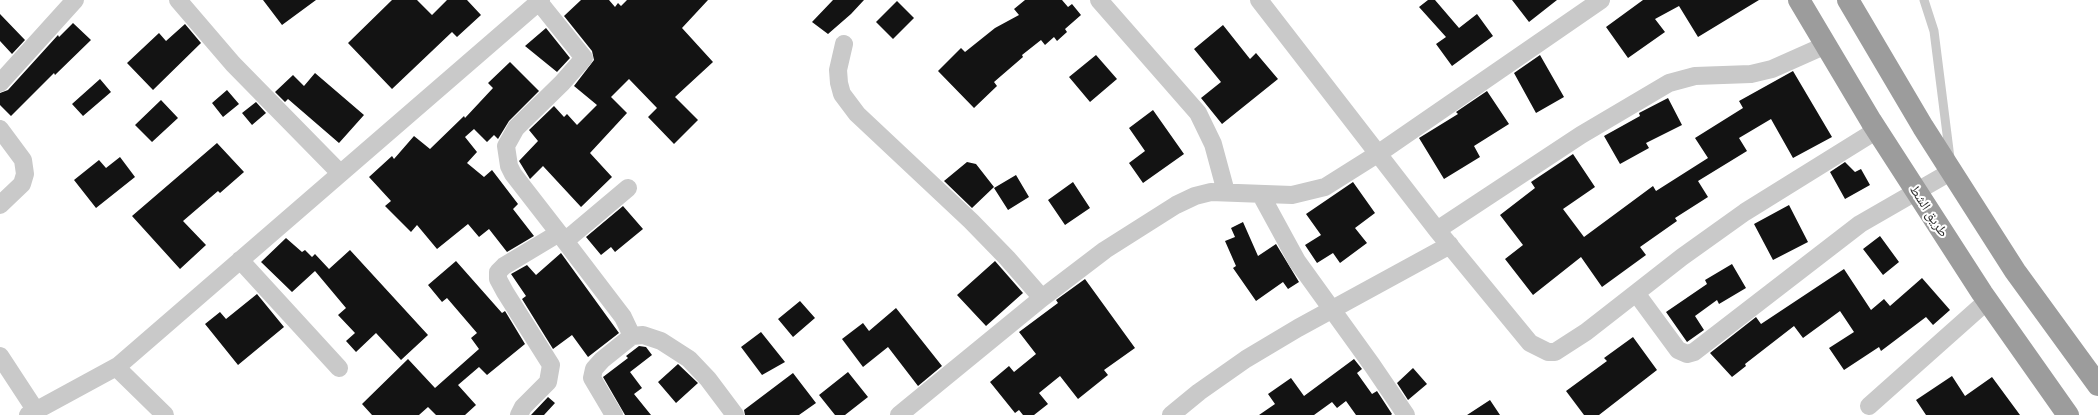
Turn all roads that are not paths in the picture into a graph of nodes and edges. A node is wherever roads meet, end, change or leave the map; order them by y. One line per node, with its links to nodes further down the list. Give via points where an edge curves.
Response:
1 (75, 0): 12 (street)
2 (178, 0): 17 (street, via 233,64)
3 (1099, 0): 19 (street, via 1198,113 1213,144)
4 (1259, 0): 15 (street)
5 (1601, 0): 15 (street)
6 (1799, 0): 11 (highway, طريق الشط)
7 (1848, 0): 16 (highway)
8 (1924, 0): 16 (lane, via 1934,31)
9 (540, 1): 17 (street); 24 (street, via 584,58 516,128 506,146 513,174)
10 (844, 44): 28 (street, via 838,70 842,94 885,142 971,221)
11 (1826, 45): 14 (highway, طريق الشط); 23 (street, via 1772,69 1751,74 1695,76 1669,83 1581,135)
12 (0, 83)
13 (0, 128): 22 (street, via 22,160 25,174 22,184)
14 (1877, 130): 20 (highway, طريق الشط); 27 (street, via 1745,212)
15 (1379, 153): 21 (street, via 1325,188 1292,195); 23 (street)
16 (1952, 171): 20 (street); 35 (highway, via 2015,270)
17 (340, 173): 26 (street)
18 (628, 188): 24 (street)
19 (1226, 192): 21 (street); 28 (street, via 1196,196 1176,205 1105,250)
20 (1916, 192): 27 (street, via 1860,224 1690,354 1678,350); 29 (highway, طريق الشط)
21 (1261, 195): 30 (street, via 1298,261)
22 (0, 206)
23 (1437, 230): 25 (street)
24 (562, 237): 31 (street, via 623,317); 41 (street, via 504,266 498,272 498,279 505,292 551,365 548,382 523,407)
25 (1450, 245): 27 (street, via 1530,343 1548,352 1559,350 1586,332); 30 (street)
26 (240, 260): 33 (street); 34 (street)
27 (1636, 293)
28 (1042, 298): 37 (street)
29 (1987, 301): 36 (street); 39 (highway, طريق الشط)
30 (1333, 310): 45 (street, via 1246,359); 46 (street)
31 (632, 336): 42 (street, via 594,369 592,378); 43 (street, via 653,337 689,359)
32 (0, 356): 38 (street)
33 (116, 367): 38 (street); 40 (street)
34 (339, 368)
35 (2098, 385)
36 (1869, 406)
37 (920, 409): 44 (street)
38 (32, 413)
39 (2065, 414)
40 (165, 415)
41 (519, 415)
42 (614, 415)
43 (735, 415)
44 (899, 415)
45 (1171, 415)
46 (1406, 415)

